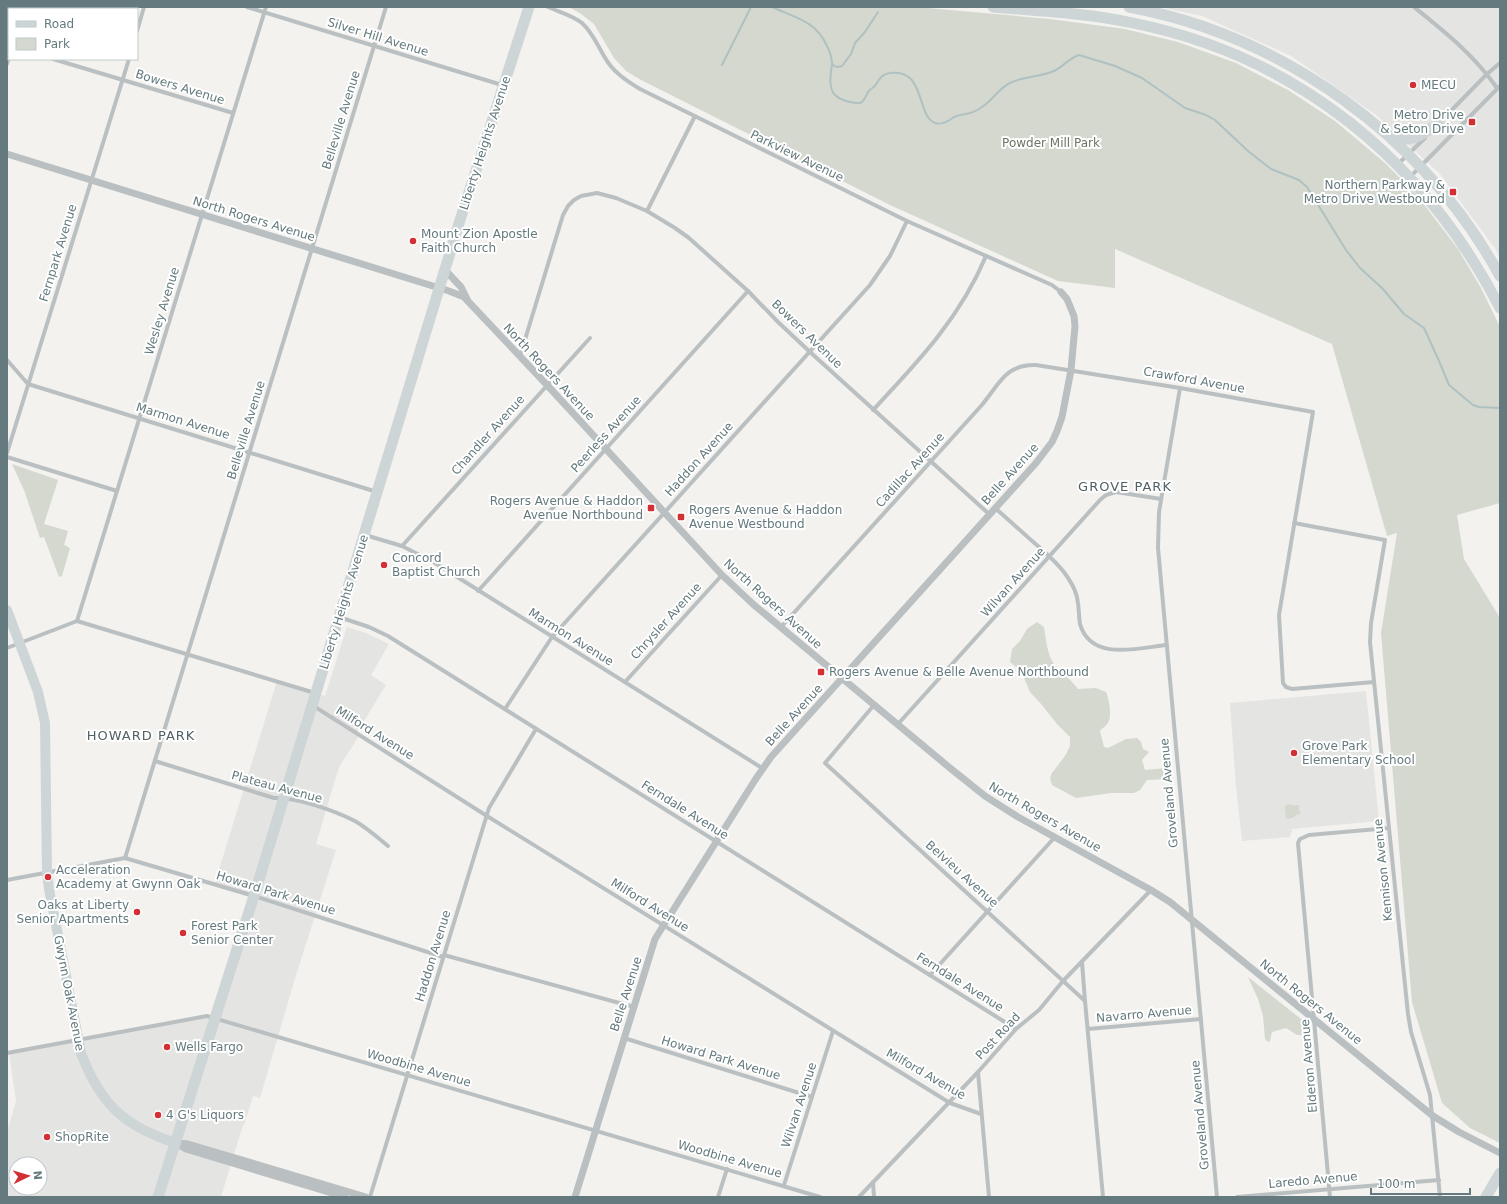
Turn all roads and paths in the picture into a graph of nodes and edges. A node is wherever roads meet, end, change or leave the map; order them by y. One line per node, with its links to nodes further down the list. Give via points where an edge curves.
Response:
1 (144, 7): 12 (street)
2 (247, 7): 11 (street, Silver Hill Avenue)
3 (266, 7): 11 (street, Wesley Avenue)
4 (386, 7): 13 (street, Belleville Avenue)
5 (529, 7): 19 (main road, Liberty Heights Avenue)
6 (548, 7): 22 (street, Parkview Avenue, via 583,24 594,37 608,63 621,76 640,89)
7 (993, 7): 10 (main road)
8 (1129, 7): 24 (main road, via 1202,26 1270,54 1318,82)
9 (1414, 7): 17 (street, via 1453,38)
10 (1067, 10): 27 (main road, via 1158,29 1213,46 1268,69 1293,82 1331,108)
11 (264, 12): 13 (street, Silver Hill Avenue); 21 (street, Wesley Avenue)
12 (138, 28)
13 (374, 46): 19 (street, Silver Hill Avenue); 34 (street, Belleville Avenue)
14 (56, 60): 18 (street, Bowers Avenue)
15 (128, 60): 18 (street, Fernpark Avenue)
16 (1500, 63): 17 (street)
17 (1487, 74): 20 (street); 23 (street)
18 (122, 80): 21 (street, Bowers Avenue); 30 (street, Fernpark Avenue)
19 (503, 86): 36 (main road, Liberty Heights Avenue)
20 (1499, 87): 28 (street)
21 (233, 113): 32 (street, Wesley Avenue)
22 (694, 116): 31 (street); 33 (street, Parkview Avenue)
23 (1439, 123): 24 (main road, via 1415,138 1403,139); 26 (street)
24 (1387, 135): 26 (main road)
25 (7, 154): 30 (street, North Rogers Avenue)
26 (1409, 154): 27 (street); 28 (main road)
27 (1398, 165): 29 (main road)
28 (1421, 166): 29 (street); 37 (main road, via 1459,212)
29 (1409, 177): 42 (main road, via 1460,239)
30 (91, 180): 32 (street, North Rogers Avenue); 48 (street, Fernpark Avenue)
31 (648, 211): 39 (street, Bowers Avenue, via 689,238); 45 (street, Bowers Avenue, via 597,193 581,196 568,206 563,215)
32 (202, 214): 34 (street, North Rogers Avenue); 52 (street, Wesley Avenue)
33 (907, 221): 35 (street, Parkview Avenue); 44 (street, Haddon Avenue, via 878,275)
34 (312, 249): 38 (street, North Rogers Avenue); 54 (street, Belleville Avenue)
35 (986, 256): 40 (street, Parkview Avenue); 51 (street, via 967,296 935,341)
36 (445, 270): 38 (main road, Liberty Heights Avenue); 41 (street, via 461,287)
37 (1500, 276)
38 (440, 288): 41 (street, North Rogers Avenue); 59 (main road, Liberty Heights Avenue)
39 (748, 291): 44 (street, Bowers Avenue); 53 (street, Peerless Avenue)
40 (1061, 292): 47 (street, Belle Avenue, via 1074,316)
41 (468, 301): 45 (street, North Rogers Avenue)
42 (1500, 308)
43 (590, 338): 49 (street, Chandler Avenue)
44 (810, 352): 51 (street, Bowers Avenue); 62 (street, Haddon Avenue)
45 (520, 356): 49 (street, North Rogers Avenue)
46 (7, 360): 48 (street)
47 (1071, 370): 50 (street, Crawford Avenue); 57 (street, Cadillac Avenue, via 1025,364 1013,369); 61 (street, Belle Avenue, via 1062,417 1052,442)
48 (28, 384): 52 (street, Marmon Avenue); 55 (street, Fernpark Avenue)
49 (547, 385): 53 (street, North Rogers Avenue); 66 (street, Chandler Avenue)
50 (1180, 388): 60 (street, Groveland Avenue); 64 (street, Crawford Avenue, via 1313,412)
51 (873, 410): 57 (street, Bowers Avenue)
52 (139, 418): 54 (street, Marmon Avenue); 58 (street, Wesley Avenue)
53 (606, 449): 62 (street, North Rogers Avenue); 69 (street, Peerless Avenue)
54 (249, 452): 59 (street, Marmon Avenue); 78 (street, Belleville Avenue)
55 (7, 453)
56 (7, 457): 58 (street)
57 (932, 461): 63 (street, Bowers Avenue); 73 (street, Cadillac Avenue)
58 (117, 491): 72 (street, Wesley Avenue)
59 (377, 492): 65 (main road, Liberty Heights Avenue)
60 (1161, 499): 67 (street, Wilvan Avenue, via 1122,492 1111,493 1100,500); 76 (street, Groveland Avenue, via 1158,535)
61 (995, 508): 63 (street, Belle Avenue); 67 (street)
62 (664, 512): 68 (street, North Rogers Avenue); 74 (street, Haddon Avenue)
63 (990, 514): 79 (street, Belle Avenue)
64 (1294, 523): 81 (street, Kennison Avenue, via 1385,540 1371,623); 81 (street, via 1279,615 1283,683 1292,689)
65 (364, 535): 66 (street, Marmon Avenue); 71 (main road, Liberty Heights Avenue)
66 (402, 546): 69 (street, Marmon Avenue)
67 (1049, 557): 76 (street, via 1061,568 1072,586 1078,603 1082,630 1096,645 1109,650); 86 (street, Wilvan Avenue)
68 (722, 575): 73 (street, North Rogers Avenue); 80 (street, Chrysler Avenue)
69 (478, 591): 74 (street, Marmon Avenue)
70 (7, 610): 75 (main road, Gwynn Oak Avenue)
71 (339, 617): 82 (main road, Liberty Heights Avenue); 85 (street, Ferndale Avenue, via 388,636)
72 (77, 621): 75 (street); 78 (street)
73 (781, 627): 79 (street, North Rogers Avenue)
74 (552, 637): 80 (street, Marmon Avenue); 85 (street, Haddon Avenue)
75 (20, 643): 77 (street); 97 (main road, Gwynn Oak Avenue, via 38,692 45,723)
76 (1166, 645): 102 (street, Groveland Avenue)
77 (7, 648)
78 (187, 654): 82 (street); 88 (street, Belleville Avenue)
79 (842, 678): 84 (street, North Rogers Avenue); 89 (street, Belle Avenue)
80 (625, 682): 89 (street, Marmon Avenue)
81 (1374, 682): 92 (street, Kennison Avenue)
82 (316, 693): 83 (main road, Liberty Heights Avenue)
83 (312, 705): 90 (main road, Liberty Heights Avenue); 91 (street, Milford Avenue)
84 (874, 705): 86 (street, North Rogers Avenue); 101 (street, Belvieu Avenue, via 825,763)
85 (505, 709): 87 (street, Ferndale Avenue)
86 (898, 724): 93 (street, North Rogers Avenue, via 986,796)
87 (536, 729): 91 (street, Haddon Avenue, via 489,808); 94 (street, Ferndale Avenue)
88 (154, 761): 90 (street, Plateau Avenue, via 274,798); 96 (street, Belleville Avenue)
89 (762, 768): 94 (street, Belle Avenue)
90 (284, 798): 95 (street, Plateau Avenue, via 347,818 364,827); 100 (main road, Liberty Heights Avenue)
91 (487, 816): 103 (street, Milford Avenue); 104 (street, Haddon Avenue)
92 (1389, 828): 112 (street, Elderon Avenue, via 1309,835 1300,839 1298,843); 124 (street, Kennison Avenue, via 1408,1014 1430,1095)
93 (1055, 837): 99 (street, North Rogers Avenue); 101 (street)
94 (716, 841): 103 (street, Belle Avenue); 106 (street, Ferndale Avenue)
95 (388, 846)
96 (125, 858): 97 (street, Howard Park Avenue); 100 (street, Howard Park Avenue)
97 (47, 872): 98 (street, Howard Park Avenue); 117 (main road, Gwynn Oak Avenue)
98 (7, 880)
99 (1152, 890): 102 (street, North Rogers Avenue); 105 (street, Post Road)
100 (254, 896): 104 (street, Howard Park Avenue); 110 (main road, Liberty Heights Avenue)
101 (988, 911): 106 (street); 107 (street, Belvieu Avenue)
102 (1191, 918): 111 (street, Groveland Avenue); 112 (street, North Rogers Avenue)
103 (663, 925): 109 (street, Belle Avenue, via 655,939); 115 (street, Milford Avenue)
104 (443, 956): 109 (street, Howard Park Avenue); 120 (street, Haddon Avenue)
105 (1082, 962): 107 (street, Post Road); 108 (street)
106 (930, 975): 113 (street, Ferndale Avenue)
107 (1063, 981): 108 (street, Belvieu Avenue); 113 (street, Post Road, via 1039,1010)
108 (1085, 1001): 114 (street)
109 (634, 1007): 116 (street, Belle Avenue)
110 (216, 1019): 117 (street, Woodbine Avenue, via 204,1016); 120 (street, Woodbine Avenue); 126 (main road, Liberty Heights Avenue)
111 (1201, 1019): 114 (street, Navarro Avenue); 145 (street, Groveland Avenue)
112 (1315, 1020): 124 (street, North Rogers Avenue); 133 (street, Elderon Avenue)
113 (1016, 1029): 119 (street, Post Road)
114 (1088, 1029): 144 (street)
115 (833, 1031): 121 (street, Wilvan Avenue); 122 (street, Milford Avenue)
116 (624, 1038): 121 (street, Howard Park Avenue); 125 (street, Belle Avenue)
117 (77, 1039): 118 (street, Woodbine Avenue); 126 (main road, Gwynn Oak Avenue, via 86,1067 108,1104 150,1134)
118 (7, 1053)
119 (978, 1072): 122 (street, Post Road); 123 (street)
120 (407, 1074): 125 (street, Woodbine Avenue); 137 (street, Haddon Avenue)
121 (812, 1097): 132 (street, Wilvan Avenue)
122 (950, 1103): 123 (street, Milford Avenue); 131 (street, Post Road)
123 (981, 1114): 143 (street)
124 (1433, 1116): 127 (street, North Rogers Avenue); 130 (street, Kennison Avenue)
125 (596, 1130): 128 (street, Woodbine Avenue); 138 (street, Belle Avenue)
126 (176, 1143): 134 (main road, Liberty Heights Avenue); 135 (street, Gwynn Oak Avenue, via 192,1152); 136 (street, Gwynn Oak Avenue, via 188,1144)
127 (1500, 1153)
128 (727, 1169): 132 (street, Woodbine Avenue); 139 (street)
129 (1500, 1172): 149 (main road)
130 (1439, 1180): 133 (street, Laredo Avenue); 148 (street, Kennison Avenue)
131 (872, 1182): 141 (street, Post Road); 142 (street)
132 (784, 1186): 140 (street, Woodbine Avenue)
133 (1329, 1189): 146 (street, Laredo Avenue); 147 (street, Elderon Avenue)
134 (158, 1197)
135 (345, 1197)
136 (366, 1197)
137 (370, 1197)
138 (575, 1197)
139 (718, 1197)
140 (820, 1197)
141 (859, 1197)
142 (874, 1197)
143 (989, 1197)
144 (1102, 1197)
145 (1217, 1197)
146 (1237, 1197)
147 (1330, 1197)
148 (1440, 1197)
149 (1486, 1197)

